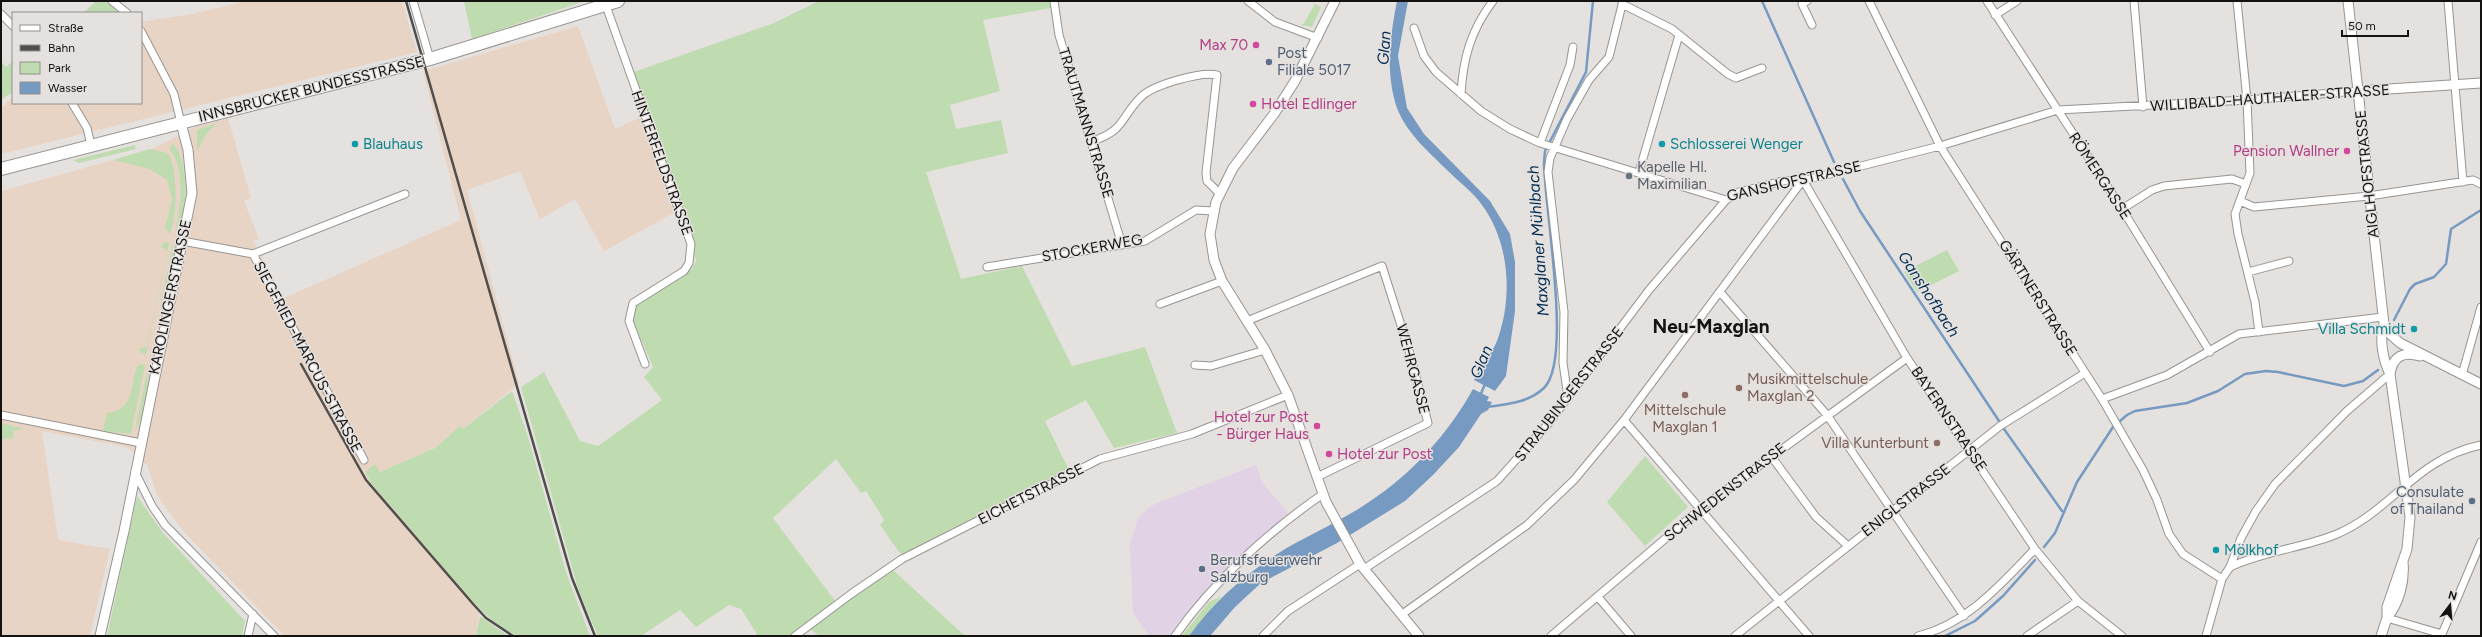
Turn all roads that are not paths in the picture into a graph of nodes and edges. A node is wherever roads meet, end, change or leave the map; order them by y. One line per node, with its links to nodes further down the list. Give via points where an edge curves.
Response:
1 (112, 1): 18 (street)
2 (413, 1): 28 (street)
3 (618, 1): 17 (main road, INNSBRUCKER BUNDESSTRASSE)
4 (1054, 1): 39 (street, TRAUTMANNSTRASSE, via 1059,35)
5 (1248, 1): 26 (street, via 1275,22)
6 (1335, 1): 26 (street)
7 (1494, 1): 33 (street, via 1474,30 1468,47)
8 (1807, 1): 22 (street, via 1802,4)
9 (1869, 1): 42 (street, GÄRTNERSTRASSE)
10 (1987, 1): 20 (street, RÖMERGASSE)
11 (2017, 1): 20 (street)
12 (2134, 1): 36 (street)
13 (2237, 1): 34 (street)
14 (2348, 1): 32 (street, AIGLHOFSTRASSE)
15 (2448, 1): 31 (street)
16 (1622, 2): 25 (street); 41 (street, via 1609,57 1589,80)
17 (605, 3): 28 (main road, INNSBRUCKER BUNDESSTRASSE); 73 (street, HINTERFELDSTRASSE, via 691,244 689,263 684,271 633,303 628,320)
18 (126, 12)
19 (1, 14): 21 (street)
20 (1995, 15): 37 (street, RÖMERGASSE)
21 (12, 25)
22 (1812, 25)
23 (1414, 28): 33 (street, GANSHOFSTRASSE, via 1429,64)
24 (142, 33): 38 (street, via 174,94)
25 (1679, 35): 29 (street, via 1736,78); 44 (street)
26 (1318, 38): 49 (street, via 1288,92 1232,168)
27 (1573, 47): 41 (street)
28 (430, 59): 38 (main road, INNSBRUCKER BUNDESSTRASSE)
29 (1762, 68)
30 (2481, 84): 31 (street, WILLIBALD-HAUTHALER-STRASSE)
31 (2454, 85): 32 (street, WILLIBALD-HAUTHALER-STRASSE); 46 (street)
32 (2358, 91): 34 (street, WILLIBALD-HAUTHALER-STRASSE); 51 (street, AIGLHOFSTRASSE)
33 (1461, 94): 41 (street, GANSHOFSTRASSE, via 1480,111 1510,129)
34 (2247, 100): 36 (street, WILLIBALD-HAUTHALER-STRASSE); 47 (street, via 2250,173)
35 (73, 104): 40 (street, via 87,128)
36 (2143, 107): 37 (street, WILLIBALD-HAUTHALER-STRASSE)
37 (2058, 110): 42 (street, GANSHOFSTRASSE); 54 (street, RÖMERGASSE)
38 (181, 123): 40 (main road, INNSBRUCKER BUNDESSTRASSE); 56 (street, KAROLINGERSTRASSE, via 188,150 192,193)
39 (1090, 142): 49 (street, via 1113,132 1137,101 1151,90 1197,75 1217,75 1206,173 1207,181); 57 (street, TRAUTMANNSTRASSE)
40 (91, 145): 43 (main road, INNSBRUCKER BUNDESSTRASSE)
41 (1547, 145): 44 (street, GANSHOFSTRASSE); 80 (street, via 1564,312 1563,363)
42 (1940, 146): 45 (street, GANSHOFSTRASSE); 75 (street, GÄRTNERSTRASSE)
43 (1, 169)
44 (1639, 172): 52 (street, GANSHOFSTRASSE)
45 (1803, 180): 52 (street, GANSHOFSTRASSE, via 1783,181 1754,188 1739,192); 63 (street); 71 (street, BAYERNSTRASSE)
46 (2463, 182): 48 (street, via 2473,180); 51 (street)
47 (2246, 184): 53 (street); 54 (street, via 2232,179 2164,186 2152,190)
48 (2481, 184)
49 (1220, 193): 55 (street)
50 (405, 194): 58 (street, SIEGFRIED-MARCUS-STRASSE)
51 (2369, 196): 53 (street, via 2254,207); 66 (street, AIGLHOFSTRASSE)
52 (1726, 200): 80 (street, STRAUBINGERSTRASSE, via 1649,290)
53 (2240, 201): 61 (street, via 2235,214)
54 (2122, 209): 70 (street, RÖMERGASSE)
55 (1213, 211): 57 (street, STOCKERWEG, via 1196,210 1155,237); 62 (street, via 1210,234 1214,260)
56 (182, 240): 58 (street, SIEGFRIED-MARCUS-STRASSE); 85 (street, KAROLINGERSTRASSE)
57 (1122, 245): 60 (street, STOCKERWEG)
58 (253, 254): 89 (street, SIEGFRIED-MARCUS-STRASSE)
59 (2289, 261): 61 (street)
60 (987, 267)
61 (2248, 272): 68 (street)
62 (1222, 281): 64 (street); 67 (street)
63 (1720, 292): 82 (street); 84 (street)
64 (1160, 304)
65 (2481, 308): 77 (street)
66 (2384, 320): 68 (street); 72 (street, via 2395,339); 76 (street, AIGLHOFSTRASSE, via 2382,331 2385,365)
67 (1247, 321): 69 (street); 91 (street, WEHRGASSE, via 1382,266 1408,347 1428,423)
68 (2259, 332): 70 (street, via 2239,334)
69 (1265, 350): 74 (street, via 1211,366); 79 (street)
70 (2210, 352): 81 (street, via 2144,385)
71 (1907, 358): 82 (street, SCHWEDENSTRASSE); 87 (street, BAYERNSTRASSE)
72 (2430, 359): 76 (street, via 2410,353 2401,355 2394,362); 77 (street)
73 (645, 364)
74 (1195, 365)
75 (2085, 373): 81 (street, GÄRTNERSTRASSE); 87 (street, ENIGLSTRASSE, via 2000,426)
76 (2390, 374): 92 (street, AIGLHOFSTRASSE); 100 (street, via 2347,411 2275,484 2241,538)
77 (2462, 375): 78 (street)
78 (2481, 384)
79 (1288, 395): 91 (street); 112 (street, EICHETSTRASSE, via 1192,434 1100,459 902,559)
80 (1568, 397): 99 (street, STRAUBINGERSTRASSE, via 1530,447 1497,481)
81 (2102, 399): 101 (street, GÄRTNERSTRASSE, via 2157,500 2169,534 2183,554)
82 (1827, 414): 88 (street, SCHWEDENSTRASSE); 95 (street)
83 (1, 415): 85 (street)
84 (1624, 420): 94 (street); 106 (street, via 1548,507 1527,525)
85 (141, 443): 90 (street, KAROLINGERSTRASSE)
86 (2481, 445): 92 (street, via 2450,454)
87 (1970, 450): 95 (street, ENIGLSTRASSE); 98 (street, BAYERNSTRASSE)
88 (1771, 456): 94 (street, SCHWEDENSTRASSE); 97 (street, via 1816,517)
89 (364, 460)
90 (135, 472): 105 (street, via 165,525); 109 (street, KAROLINGERSTRASSE, via 120,552)
91 (1317, 477): 93 (street)
92 (2407, 484): 100 (street, via 2369,514 2338,533); 108 (street, AIGLHOFSTRASSE, via 2410,536 2402,582 2394,608)
93 (1322, 494): 99 (street); 113 (street, via 1279,527 1250,554 1213,590)
94 (1700, 509): 102 (street, SCHWEDENSTRASSE); 103 (street)
95 (1893, 510): 97 (street, ENIGLSTRASSE); 107 (street)
96 (2481, 542): 108 (street, via 2442,634)
97 (1847, 545): 103 (street, ENIGLSTRASSE)
98 (2036, 550): 104 (street, BAYERNSTRASSE); 107 (street, via 2001,585)
99 (1362, 566): 106 (street); 114 (street, STRAUBINGERSTRASSE, via 1288,611)
100 (2230, 567): 101 (street)
101 (2222, 579): 123 (street)
102 (1598, 597): 116 (street, SCHWEDENSTRASSE); 117 (street)
103 (1779, 600): 118 (street, ENIGLSTRASSE); 119 (street)
104 (2078, 601): 121 (street); 122 (street, BAYERNSTRASSE)
105 (253, 614): 110 (street); 111 (street)
106 (1401, 615): 115 (street)
107 (1964, 616): 120 (street)
108 (2387, 618): 124 (street, AIGLHOFSTRASSE)
109 (100, 636)
110 (248, 636)
111 (274, 636)
112 (795, 636)
113 (1175, 636)
114 (1263, 636)
115 (1419, 636)
116 (1552, 636)
117 (1631, 636)
118 (1734, 636)
119 (1809, 636)
120 (1918, 636)
121 (2027, 636)
122 (2122, 636)
123 (2206, 636)
124 (2381, 636)

